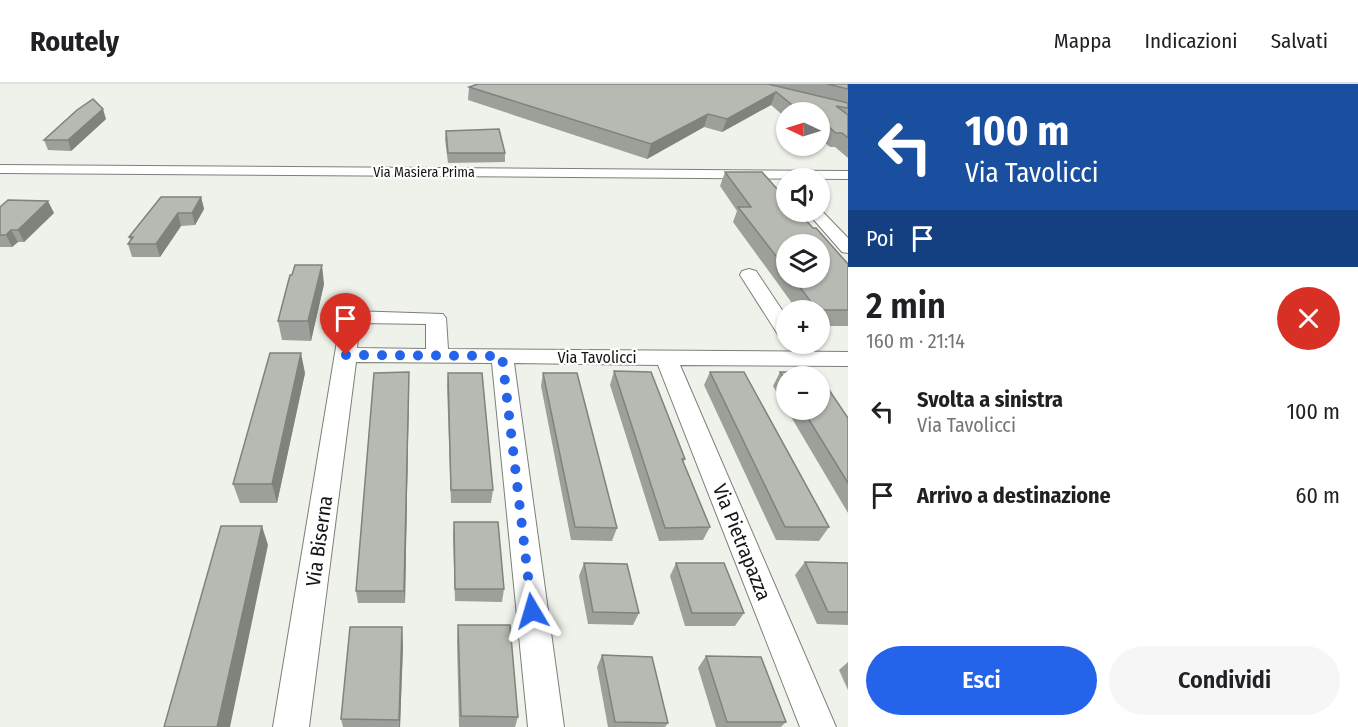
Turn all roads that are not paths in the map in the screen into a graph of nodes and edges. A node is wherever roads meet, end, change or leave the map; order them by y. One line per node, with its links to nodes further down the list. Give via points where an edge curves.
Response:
1 (0, 169): 4 (street, Via Masiera Prima)
2 (848, 175): 3 (street, Via Masiera Prima)
3 (830, 176)
4 (776, 177)
5 (824, 222): 6 (street)
6 (848, 248)
7 (749, 275): 8 (street)
8 (776, 316)
9 (347, 349): 10 (street, Via Tavolicci); 10 (street, Via Biserna, via 351,317 372,317 436,318); 15 (street, Via Biserna)
10 (436, 350): 11 (street, Via Tavolicci)
11 (502, 356): 12 (street, Via Tavolicci); 16 (street)
12 (666, 357): 14 (street, Via Tavolicci); 17 (street, Via Pietrapazza)
13 (848, 359): 14 (street, Via Tavolicci)
14 (805, 360)
15 (291, 727)
16 (546, 727)
17 (818, 727)

